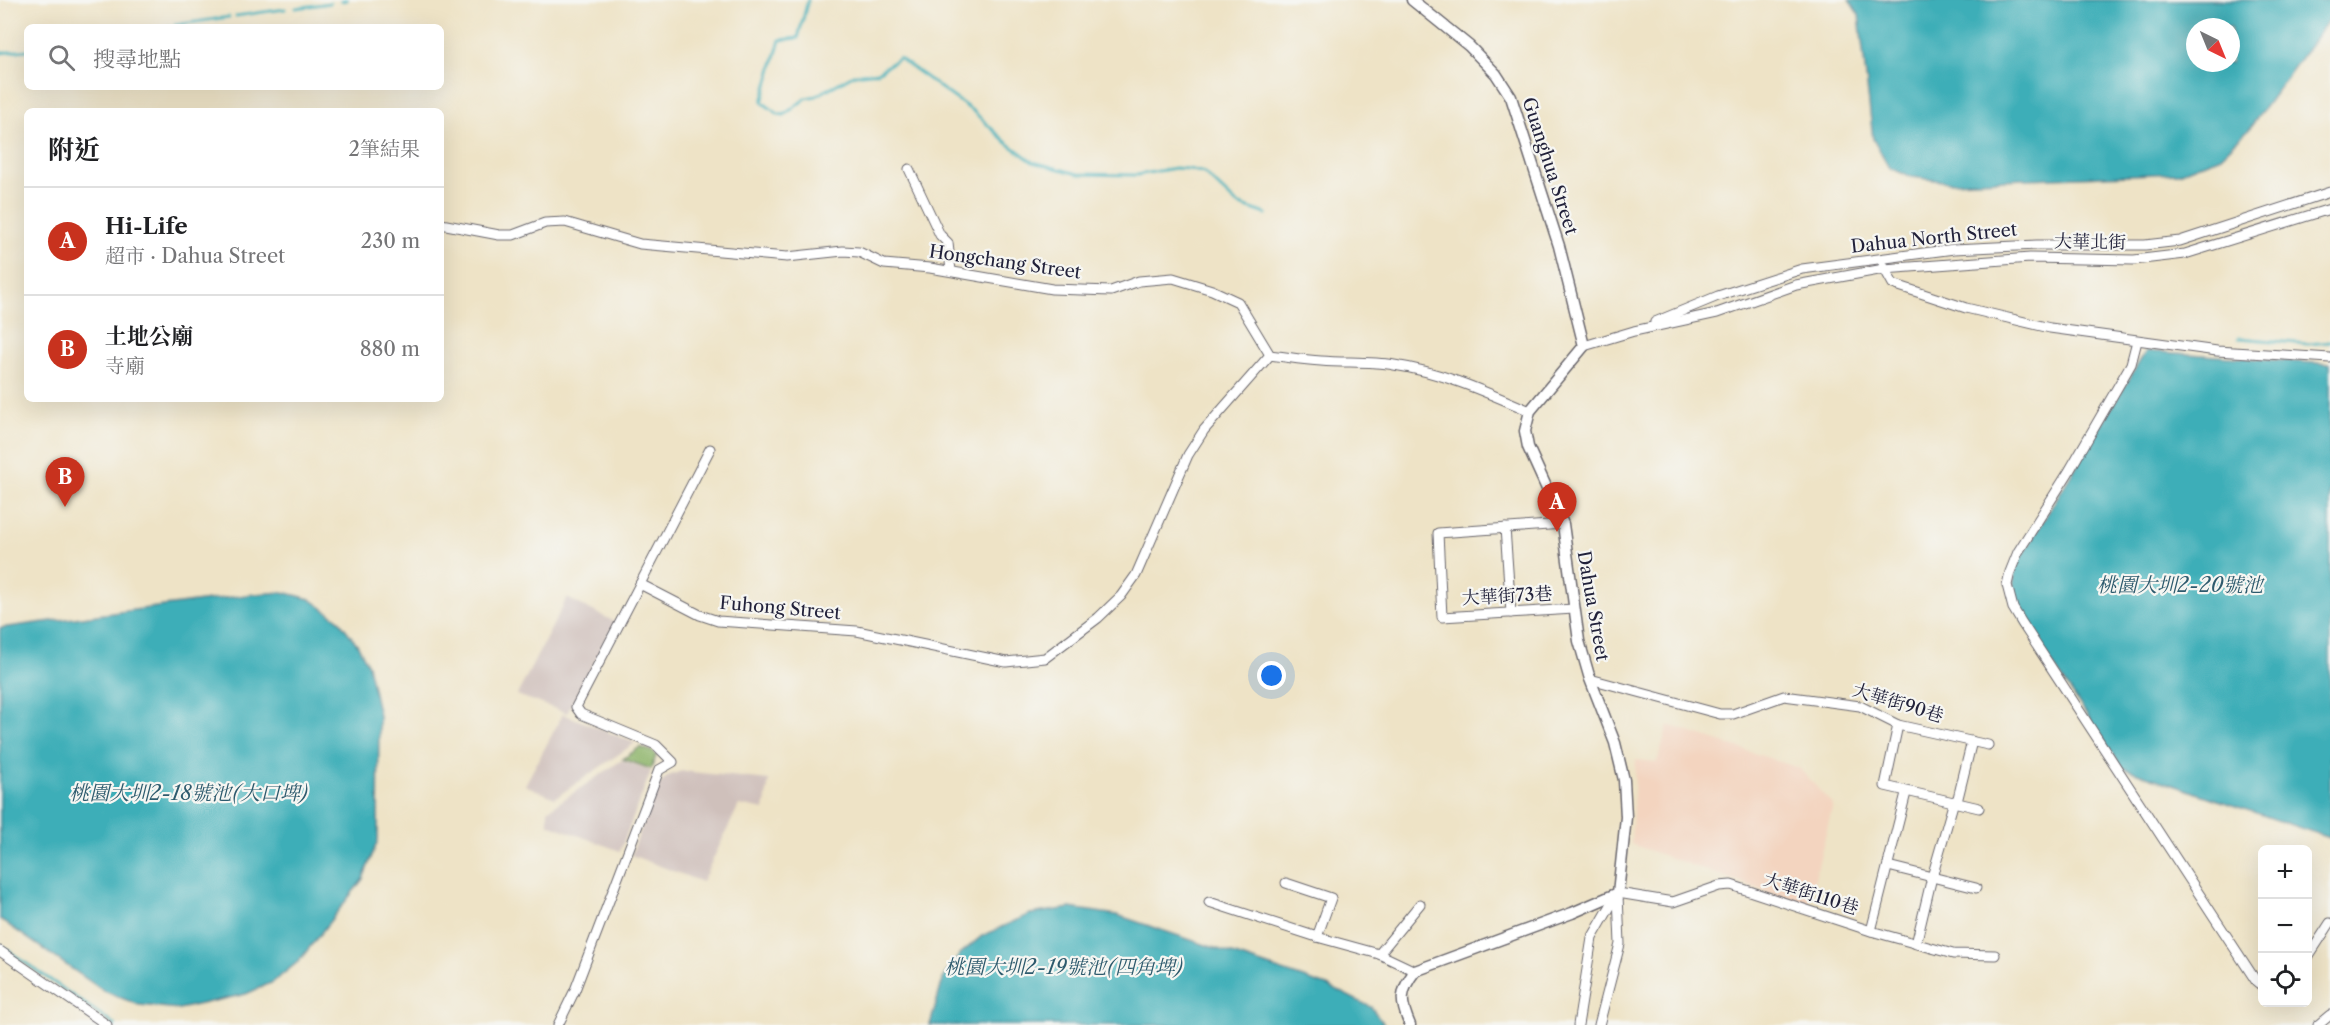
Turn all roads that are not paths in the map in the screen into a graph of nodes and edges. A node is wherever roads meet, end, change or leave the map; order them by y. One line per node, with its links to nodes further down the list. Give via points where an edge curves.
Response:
1 (1412, 0): 11 (street, Guanghua Street, via 1469,46 1496,74 1511,97 1559,246)
2 (909, 169): 8 (street, via 940,235 948,243)
3 (2330, 192): 6 (street, Dahua North Street, via 2180,240 2145,245 1954,249)
4 (2330, 209): 7 (street, 大華北街, via 2185,254 2134,260 2030,258)
5 (444, 225): 8 (street, Hongchang Street, via 513,235 565,222 640,244 787,257 859,252 884,264)
6 (1881, 259): 7 (street); 9 (street, Dahua North Street, via 1802,269 1718,296)
7 (1884, 269): 9 (street, 大華北街, via 1796,285 1717,313); 10 (street, via 1893,284 1966,308 2050,328)
8 (951, 271): 12 (street, Hongchang Street, via 1052,289 1111,291 1139,281 1173,278 1238,302)
9 (1634, 331): 11 (street, Dahua North Street)
10 (2137, 341): 13 (street); 44 (street, via 2131,364 2018,552 2007,585 2022,623)
11 (1584, 346): 14 (street)
12 (1270, 355): 14 (street, via 1423,370); 18 (street, Fuhong Street, via 1204,430 1188,455 1136,575 1121,596 1045,658 1006,662 857,631 718,621)
13 (2330, 358)
14 (1530, 411): 16 (street, Dahua Street, via 1525,431 1528,447)
15 (710, 449): 18 (street)
16 (1563, 524): 17 (street); 19 (street, Dahua Street)
17 (1505, 528): 20 (street); 20 (street, 大華街73巷, via 1438,533 1442,617)
18 (640, 584): 47 (street, via 576,707 581,714 656,745 673,762 659,770)
19 (1574, 609): 20 (street, 大華街73巷); 21 (street, Dahua Street)
20 (1511, 613)
21 (1590, 679): 22 (street, 大華街90巷, via 1720,714 1733,714 1784,696 1860,705); 32 (street, Dahua Street, via 1615,743 1624,780 1626,818)
22 (1898, 725): 23 (street, 大華街90巷); 25 (street, via 1885,786)
23 (1971, 741): 24 (street, 大華街90巷); 26 (street)
24 (1988, 745)
25 (1906, 793): 26 (street); 28 (street)
26 (1955, 801): 27 (street); 29 (street)
27 (1979, 808)
28 (1888, 866): 29 (street); 36 (street)
29 (1932, 877): 31 (street); 38 (street)
30 (1286, 884): 37 (street, via 1331,898)
31 (1976, 888)
32 (1618, 893): 36 (street, 大華街110巷, via 1673,902 1731,885); 43 (street); 49 (street, Dahua Street, via 1592,938); 50 (street, Dahua Street, via 1620,944)
33 (1209, 902): 37 (street)
34 (1420, 904): 41 (street)
35 (2330, 923): 40 (street)
36 (1871, 931): 38 (street, 大華街110巷)
37 (1317, 937): 41 (street)
38 (1916, 944): 42 (street, 大華街110巷, via 1953,954)
39 (0, 951): 46 (street)
40 (2310, 953)
41 (1379, 954): 43 (street)
42 (1995, 955)
43 (1415, 971): 48 (street, via 1405,984 1401,1004)
44 (2258, 983)
45 (2330, 1015): 51 (street)
46 (107, 1025)
47 (558, 1025)
48 (1410, 1025)
49 (1578, 1025)
50 (1599, 1025)
51 (2318, 1025)

